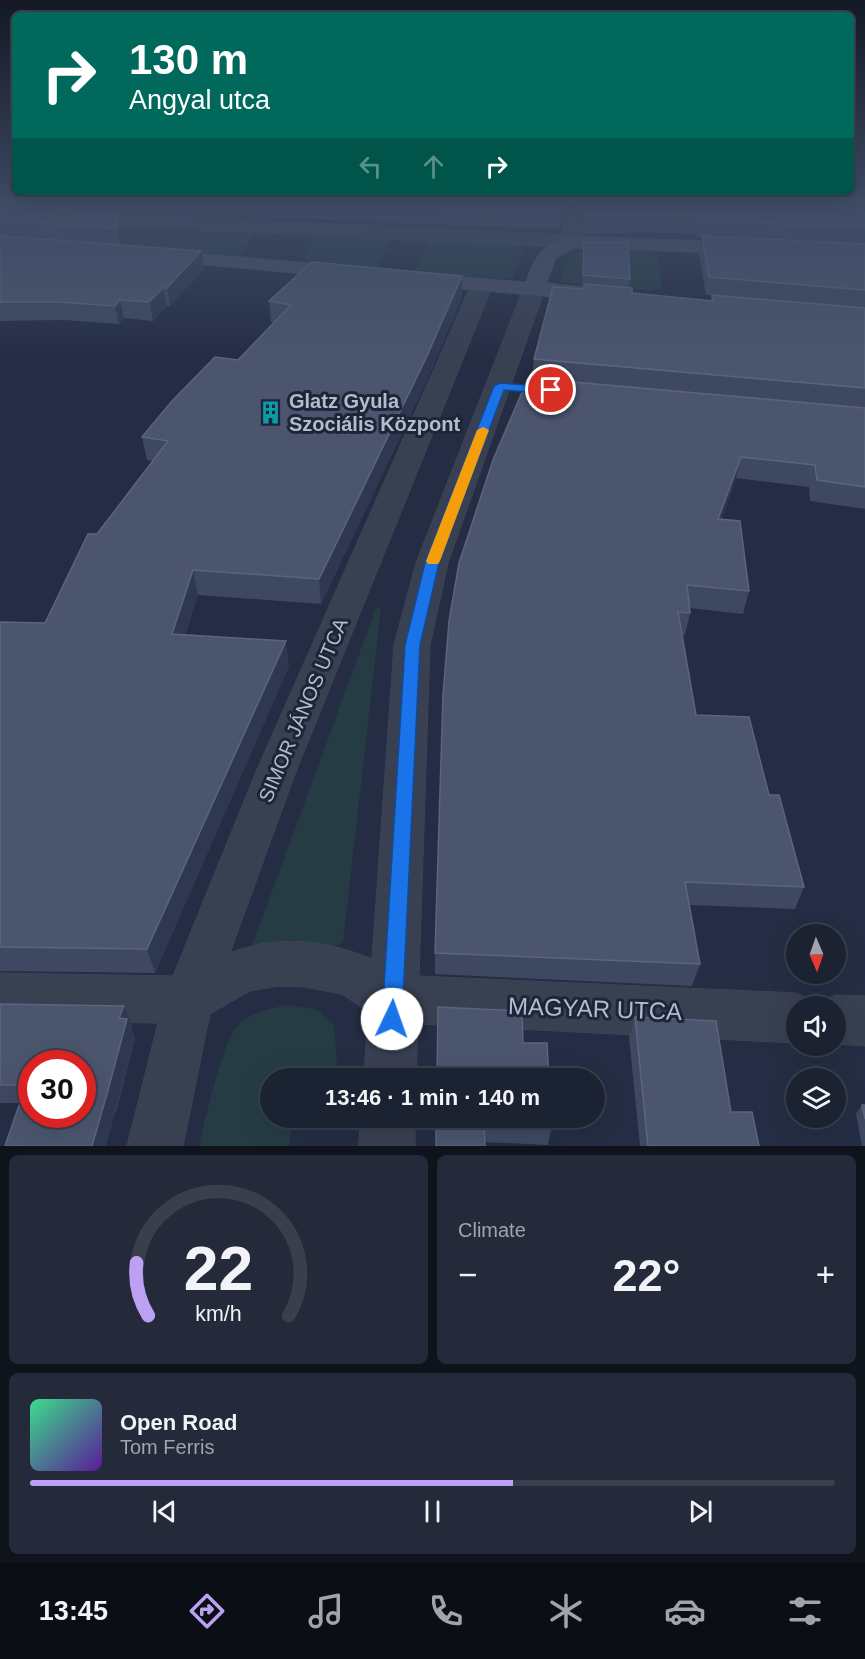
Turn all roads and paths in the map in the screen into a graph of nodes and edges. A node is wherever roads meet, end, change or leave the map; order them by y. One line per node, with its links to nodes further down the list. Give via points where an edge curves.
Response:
1 (547, 254): 6 (main road)
2 (141, 255): 3 (main road)
3 (365, 274)
4 (400, 277): 5 (main road)
5 (482, 285): 6 (main road); 10 (street, SIMOR JÁNOS UTCA, via 275,774)
6 (534, 289): 7 (main road); 9 (street, via 509,387 432,563 412,645)
7 (614, 296)
8 (0, 997): 10 (street)
9 (393, 999): 10 (street, via 355,976 315,965 287,964 254,967); 11 (street, MAGYAR UTCA); 14 (street)
10 (188, 1000): 16 (street, SIMOR JÁNOS UTCA)
11 (786, 1018)
12 (846, 1020): 13 (street)
13 (865, 1021)
14 (390, 1068)
15 (388, 1128): 17 (street)
16 (155, 1146)
17 (387, 1146)

